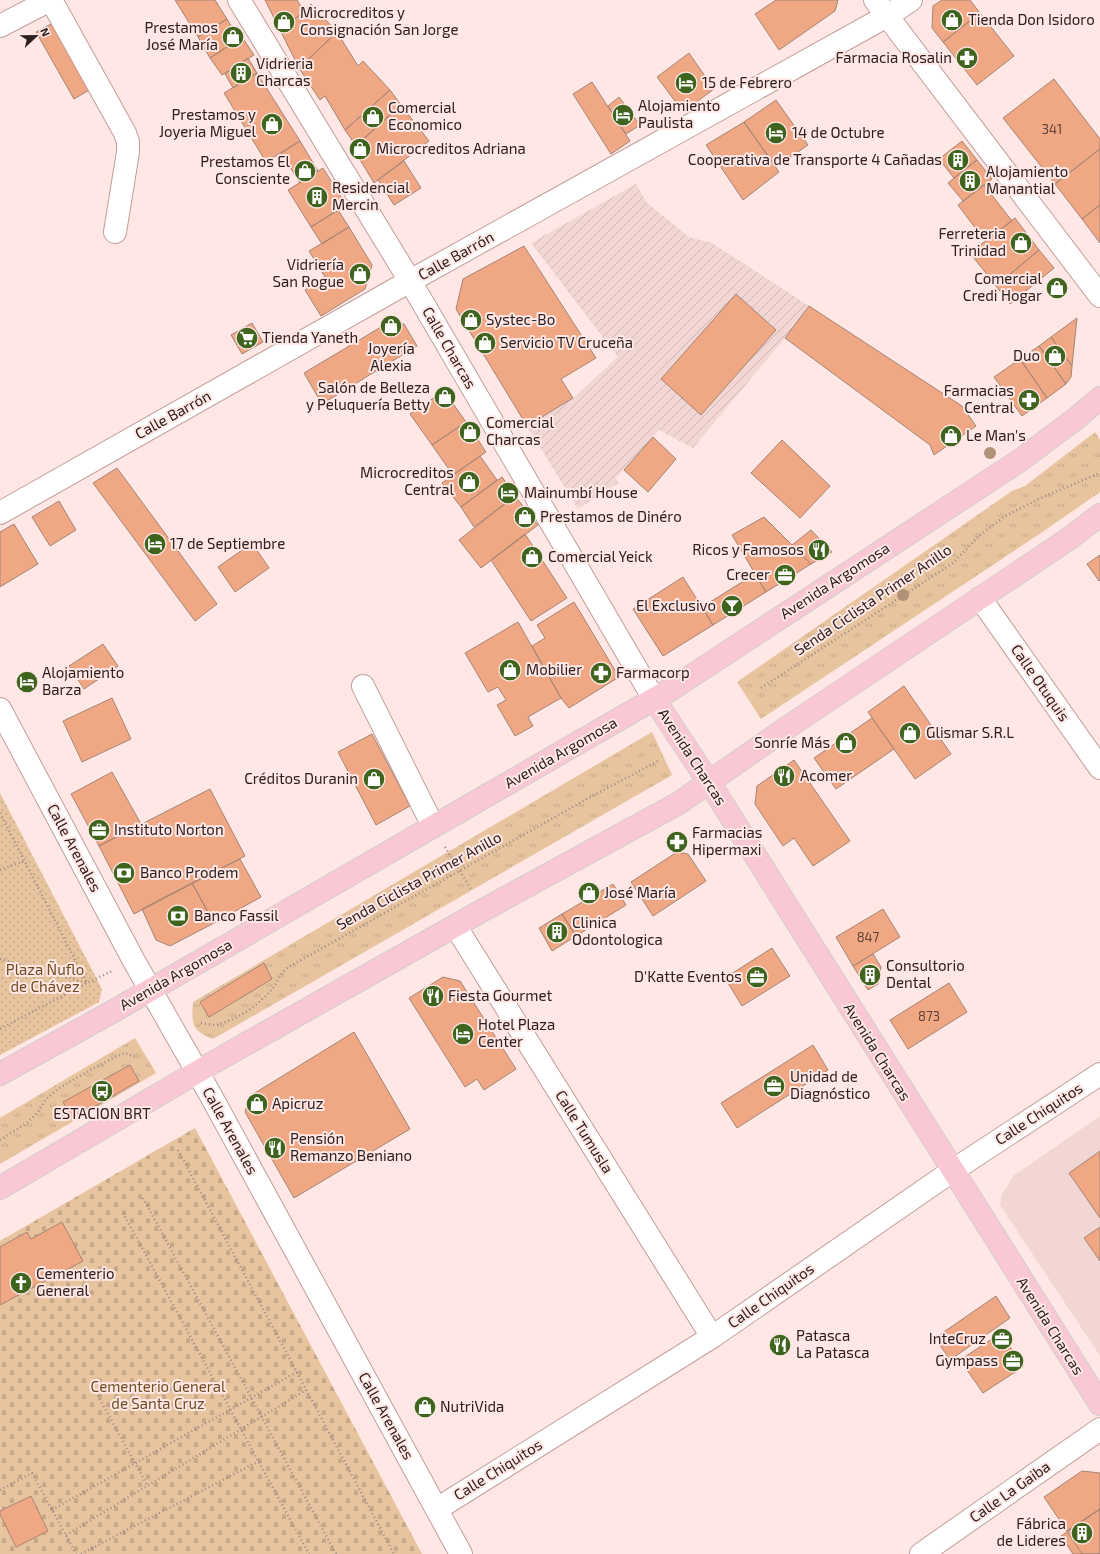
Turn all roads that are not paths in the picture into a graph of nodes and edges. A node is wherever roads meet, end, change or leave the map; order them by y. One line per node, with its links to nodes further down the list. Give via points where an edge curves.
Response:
1 (50, 0): 5 (street); 6 (street, via 128,142)
2 (239, 0): 7 (street, Calle Charcas)
3 (911, 0): 4 (street, Calle Barrón)
4 (881, 8): 7 (street, Calle Barrón); 8 (street)
5 (0, 26)
6 (115, 232)
7 (410, 281): 10 (street, Calle Barrón); 14 (street, Calle Charcas)
8 (1100, 296)
9 (1100, 398): 14 (main road, Avenida Argomosa, via 1078,418 1019,461)
10 (0, 513)
11 (1100, 515): 12 (main road)
12 (980, 598): 16 (street, Calle Otuquis); 17 (main road)
13 (363, 686): 20 (street)
14 (654, 699): 17 (main road, Avenida Charcas); 20 (main road, Avenida Argomosa)
15 (0, 709): 22 (street, Calle Arenales)
16 (1100, 768)
17 (709, 783): 18 (main road); 19 (main road, Avenida Charcas)
18 (679, 803): 19 (main road, via 701,805 716,810); 21 (main road)
19 (733, 821): 26 (main road, Avenida Charcas)
20 (433, 826): 22 (main road, Avenida Argomosa)
21 (456, 927): 23 (main road); 28 (street, Calle Tumusla)
22 (150, 990): 23 (street, Calle Arenales); 24 (main road, Avenida Argomosa)
23 (198, 1072): 27 (main road); 31 (street, Calle Arenales)
24 (0, 1074)
25 (1100, 1074): 26 (street, Calle Chiquitos)
26 (952, 1171): 28 (street, Calle Chiquitos); 29 (main road, Avenida Charcas)
27 (0, 1188)
28 (712, 1337): 31 (street, Calle Chiquitos)
29 (1100, 1404)
30 (1100, 1430): 33 (street, Calle La Gaiba)
31 (437, 1509): 32 (street, Calle Arenales)
32 (460, 1554)
33 (921, 1554)

